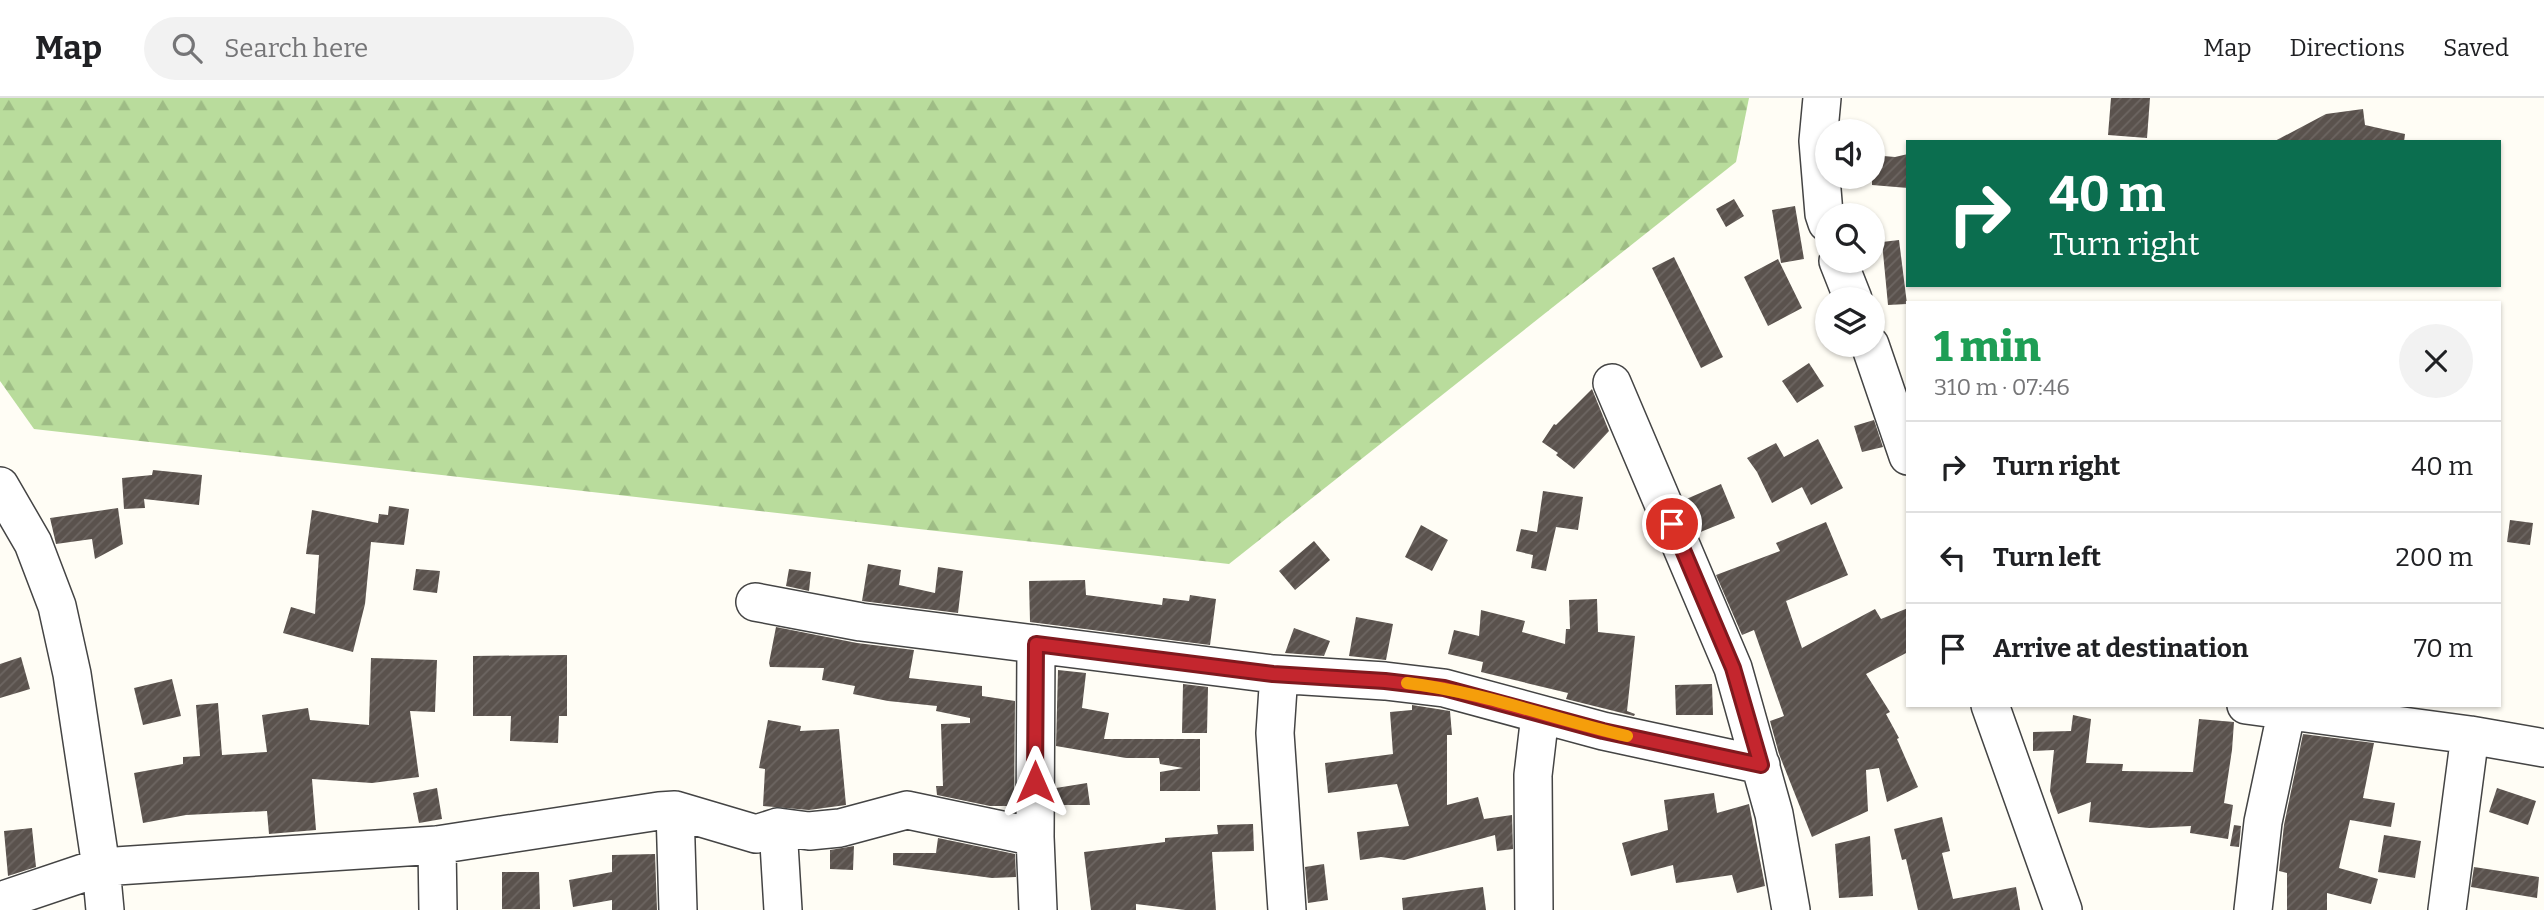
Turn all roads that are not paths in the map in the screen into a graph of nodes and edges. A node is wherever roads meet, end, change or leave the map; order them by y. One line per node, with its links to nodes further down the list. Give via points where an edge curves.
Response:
1 (1822, 98): 2 (street, via 1818,141)
2 (1823, 203)
3 (1874, 357): 5 (street)
4 (1612, 383): 16 (street, via 1733,668)
5 (1906, 450)
6 (2, 494): 21 (street, via 33,543 57,606)
7 (755, 602): 8 (street, via 861,622)
8 (1036, 644): 9 (street); 19 (street)
9 (1273, 674): 13 (street, via 1444,688); 28 (street, via 1278,688 1275,733)
10 (1991, 707): 31 (street)
11 (2266, 707): 12 (street)
12 (2287, 709): 14 (street); 32 (street, via 2263,822)
13 (1540, 715): 16 (street); 29 (street, via 1533,775)
14 (2470, 735): 15 (street); 33 (street)
15 (2544, 748)
16 (1761, 765): 30 (street)
17 (675, 810): 18 (street, via 755,834); 20 (street); 25 (street)
18 (778, 827): 19 (street, via 840,828 907,810); 26 (street)
19 (1035, 838): 27 (street)
20 (437, 845): 21 (street); 24 (street)
21 (101, 867): 22 (street); 23 (street)
22 (0, 901)
23 (105, 910)
24 (438, 910)
25 (678, 910)
26 (783, 910)
27 (1038, 910)
28 (1287, 910)
29 (1534, 910)
30 (1790, 910)
31 (2063, 910)
32 (2253, 910)
33 (2447, 910)

